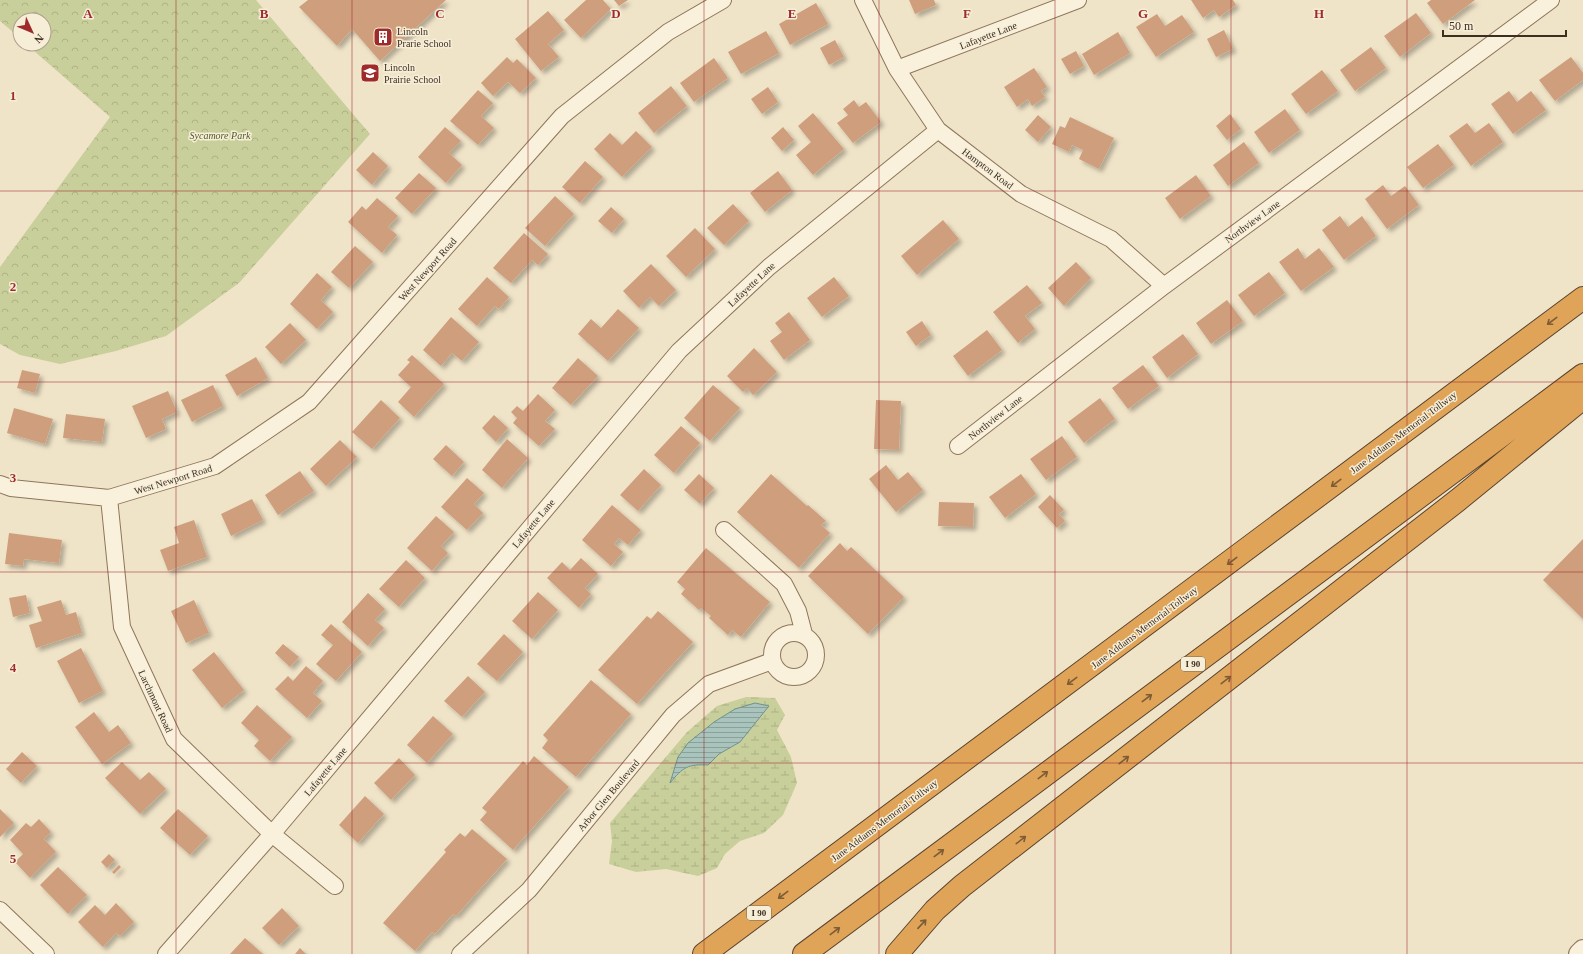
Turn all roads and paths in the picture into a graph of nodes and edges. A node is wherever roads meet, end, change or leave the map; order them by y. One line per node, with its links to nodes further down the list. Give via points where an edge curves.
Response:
1 (723, 0): 13 (street, West Newport Road, via 668,32 562,116 309,402 215,466)
2 (863, 0): 5 (street, Hampton Road)
3 (1078, 0): 5 (street, Lafayette Lane)
4 (1551, 0): 7 (street, Northview Lane)
5 (897, 69): 6 (street, Hampton Road)
6 (938, 130): 7 (street, Hampton Road, via 1020,194 1111,239); 17 (street, Lafayette Lane, via 769,267 679,351)
7 (1164, 286): 11 (street, Northview Lane)
8 (1583, 298): 24 (highway, Jane Addams Memorial Tollway / I 90, one-way to 24)
9 (1583, 375): 25 (highway, I 90, one-way to 9)
10 (1583, 398): 26 (highway, one-way to 10, via 930,914 962,886 1458,500)
11 (958, 446)
12 (0, 484): 13 (street, via 11,488)
13 (109, 498): 17 (street, Larchmont Road, via 122,627 174,739)
14 (724, 530): 15 (street, via 784,584 798,611)
15 (804, 634): 16 (street, via 792,632 778,639 772,653); 16 (street, via 817,652 813,668 808,673 795,678 787,676 780,672)
16 (772, 661): 23 (street, Arbor Glen Boulevard, via 709,684 673,715 529,890)
17 (272, 834): 18 (street, Larchmont Road); 22 (street, Lafayette Lane)
18 (335, 886)
19 (0, 910): 21 (street)
20 (1583, 950): 27 (street)
21 (46, 954)
22 (166, 954)
23 (460, 954)
24 (704, 954)
25 (804, 954)
26 (897, 954)
27 (1579, 954)

